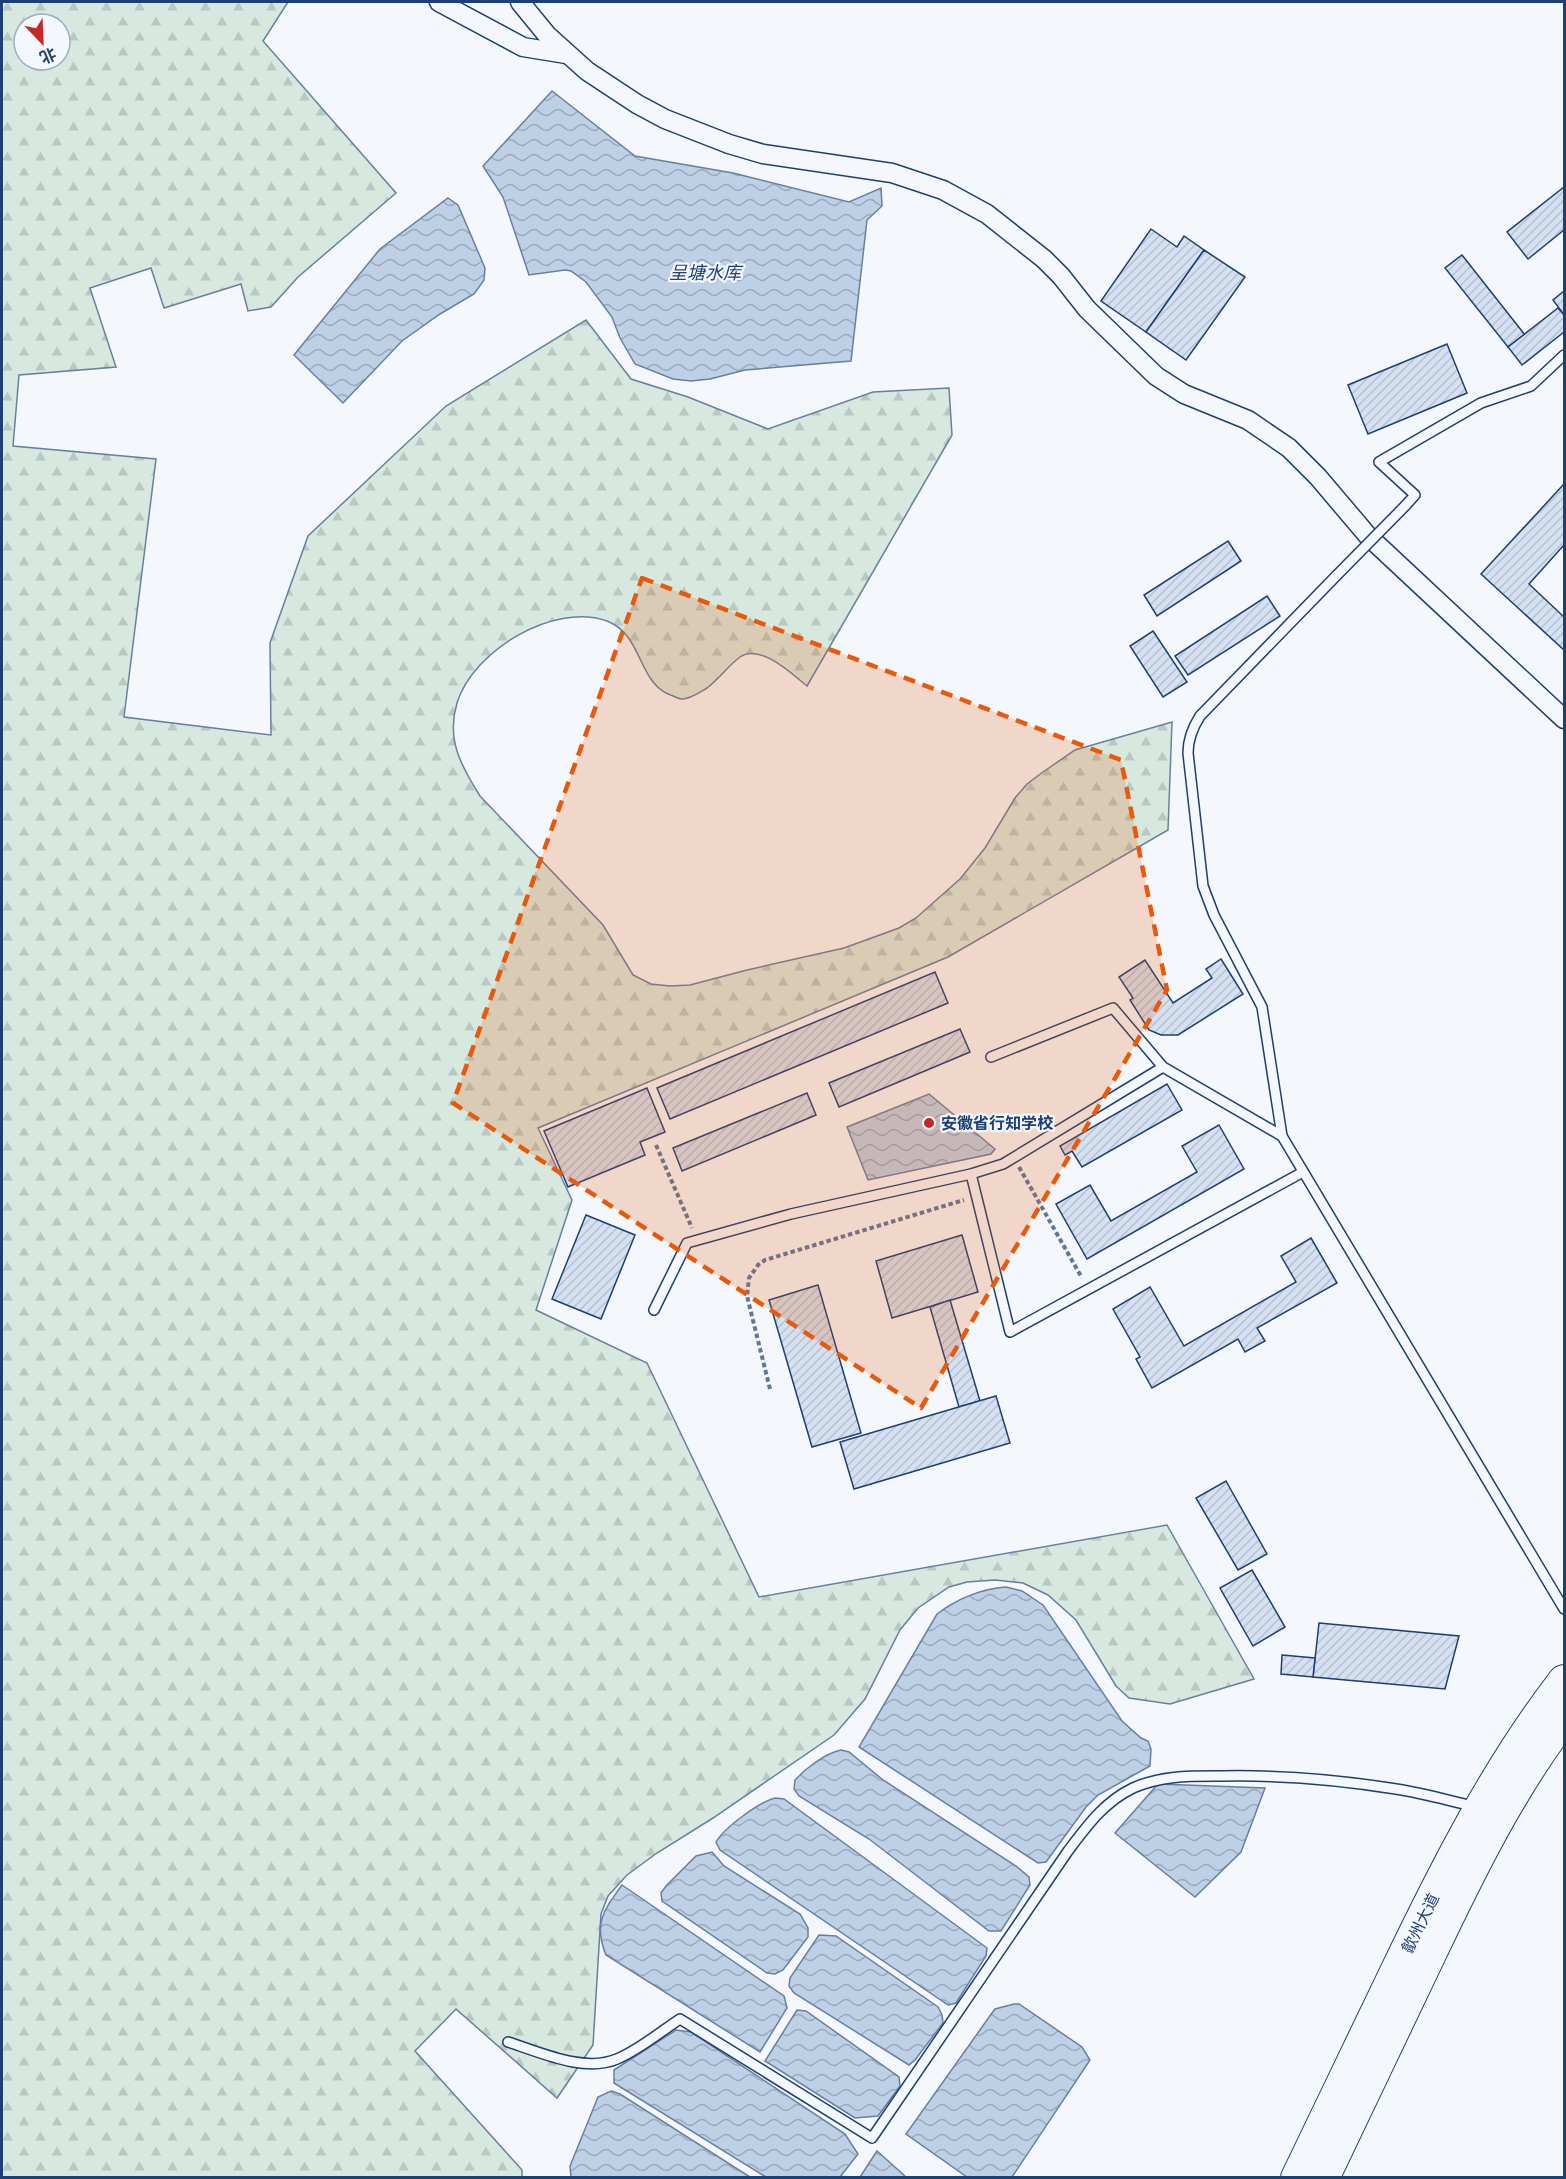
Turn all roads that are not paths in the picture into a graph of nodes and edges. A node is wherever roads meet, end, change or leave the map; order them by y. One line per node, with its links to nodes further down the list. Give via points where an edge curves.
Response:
1 (439, 2): 3 (street, via 523,47)
2 (520, 2): 3 (street)
3 (566, 54): 5 (street, via 637,104 695,132 763,153 892,173 943,190 987,214 1044,259 1087,309 1156,376 1184,393 1248,420 1289,448 1368,536)
4 (1564, 355): 8 (lane, bridge, via 1531,386 1481,403 1379,462 1415,495 1194,725 1188,744 1203,886 1262,1007)
5 (1564, 719)
6 (992, 1057): 7 (lane, via 1113,1008)
7 (1163, 1067): 8 (lane); 10 (lane, via 1014,1158)
8 (1282, 1136): 9 (lane)
9 (1303, 1172): 10 (lane, via 1011,1332); 12 (lane)
10 (971, 1174): 11 (lane, via 791,1214 687,1243)
11 (654, 1310)
12 (1564, 1609)
13 (1564, 1681): 15 (highway, 歙州大道)
14 (1564, 1719): 18 (highway, 歙州大道, via 1517,1790 1462,1887)
15 (1479, 1808): 16 (lane, via 1398,1789 1253,1776 1167,1778 1121,1795 1098,1813 1068,1851 872,2138 680,2019 625,2056 604,2063 579,2064); 17 (highway, 歙州大道, via 1442,1876)
16 (508, 2042)
17 (1297, 2178)
18 (1323, 2178)

